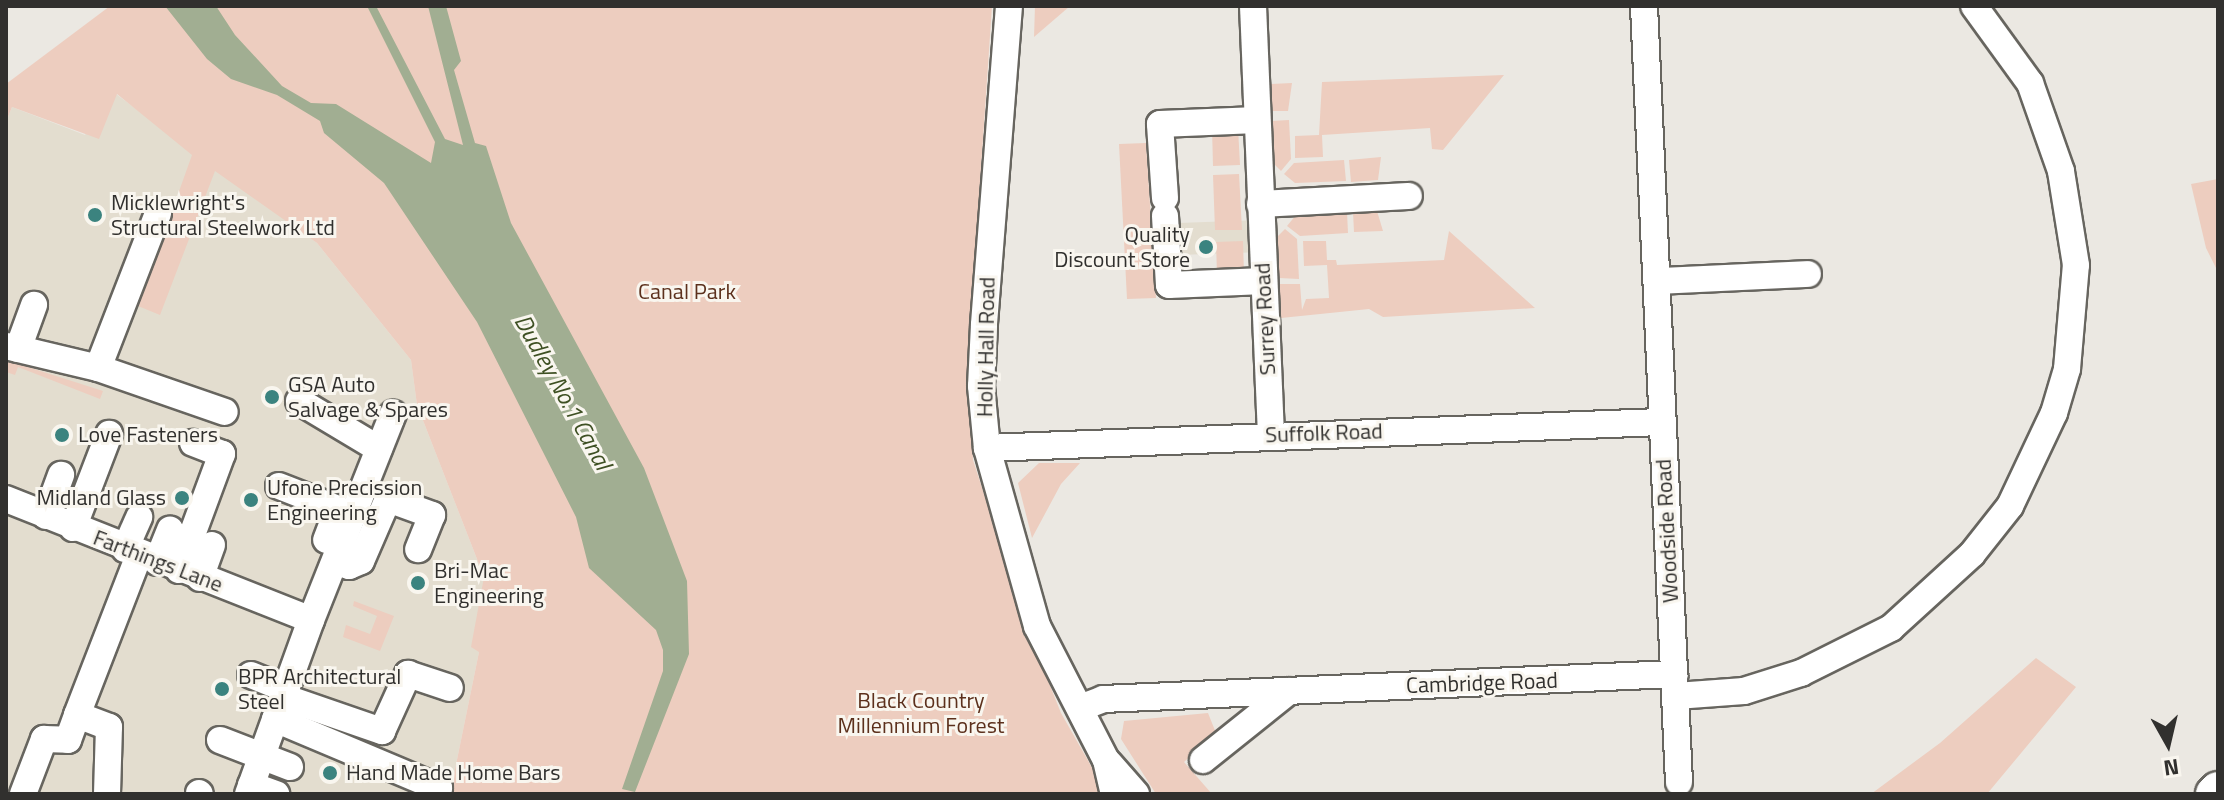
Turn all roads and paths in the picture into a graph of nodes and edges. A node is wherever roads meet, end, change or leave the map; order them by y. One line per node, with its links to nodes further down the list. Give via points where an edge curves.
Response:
1 (1009, 6): 22 (street, Holly Hall Road, via 984,325 981,386)
2 (1253, 6): 5 (street, Surrey Road)
3 (1644, 6): 11 (street, Woodside Road)
4 (1974, 6): 37 (street, Cambridge Road, via 2030,83 2061,171 2076,265 2067,369 2054,413 2010,506 1972,554 1891,628 1801,673 1744,691)
5 (1257, 120): 7 (street, Surrey Road); 10 (street, via 1160,124 1169,285)
6 (1409, 196): 7 (street)
7 (1260, 204): 10 (street, Surrey Road)
8 (158, 213): 14 (street)
9 (1808, 274): 11 (street)
10 (1264, 281): 20 (street, Surrey Road)
11 (1659, 281): 18 (street, Woodside Road)
12 (34, 305): 13 (street)
13 (12, 347): 14 (street)
14 (98, 368): 16 (street)
15 (299, 401): 23 (street)
16 (225, 412)
17 (393, 414): 23 (street)
18 (1661, 422): 20 (street, Suffolk Road); 37 (street, Woodside Road)
19 (109, 434): 29 (street)
20 (1271, 435): 22 (street, Suffolk Road)
21 (193, 443): 34 (street, via 222,454)
22 (987, 448): 41 (street, Holly Hall Road, via 1037,626)
23 (379, 449): 33 (street)
24 (61, 475): 27 (street)
25 (279, 486): 33 (street, via 338,509)
26 (6, 499): 27 (street, Farthings Lane)
27 (46, 516): 29 (street, Farthings Lane)
28 (139, 517): 34 (street)
29 (73, 528): 34 (street, Farthings Lane)
30 (170, 529): 34 (street)
31 (212, 545): 34 (street)
32 (418, 549): 33 (street, via 432,515 388,499 361,561 349,566)
33 (329, 557): 35 (street)
34 (160, 563): 35 (street, Farthings Lane); 42 (street)
35 (311, 620): 40 (street)
36 (251, 675): 40 (street)
37 (1675, 685): 39 (street, Cambridge Road); 48 (street, Woodside Road)
38 (450, 688): 40 (street, via 408,674 382,731)
39 (1289, 691): 41 (street, Cambridge Road, via 1103,699); 46 (street)
40 (281, 702): 44 (street); 53 (street, via 439,788)
41 (1080, 708): 45 (street, Holly Hall Road)
42 (77, 715): 50 (street, via 68,740 44,739); 51 (street, via 109,727)
43 (220, 740): 44 (street)
44 (262, 755): 47 (street); 49 (street)
45 (1106, 760): 54 (street, Holly Hall Road); 55 (street, Holly Hall Road)
46 (1203, 760)
47 (290, 767)
48 (1679, 782)
49 (249, 789): 52 (street)
50 (23, 794)
51 (107, 794)
52 (276, 794)
53 (437, 794)
54 (1114, 794)
55 (1136, 794)

